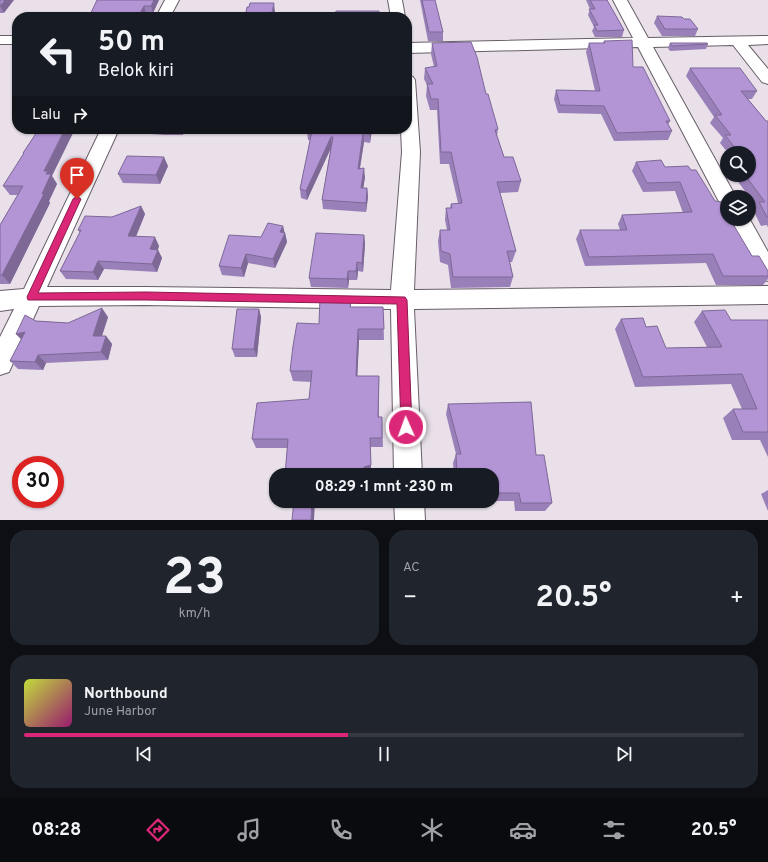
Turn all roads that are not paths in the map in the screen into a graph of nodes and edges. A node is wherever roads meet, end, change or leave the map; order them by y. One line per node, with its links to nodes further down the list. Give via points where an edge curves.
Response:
1 (172, 0): 4 (street)
2 (395, 0): 5 (street)
3 (620, 0): 10 (street)
4 (166, 12)
5 (397, 12)
6 (0, 40): 7 (street)
7 (12, 40)
8 (768, 40): 9 (street)
9 (737, 41): 10 (street); 12 (street)
10 (643, 43): 11 (street); 15 (street)
11 (412, 48)
12 (768, 79)
13 (108, 134): 19 (street)
14 (410, 134): 20 (street)
15 (723, 190)
16 (743, 226): 17 (street)
17 (768, 272)
18 (768, 295): 20 (street)
19 (32, 297): 20 (street); 21 (street); 22 (street)
20 (402, 300): 23 (street)
21 (0, 301)
22 (0, 364)
23 (408, 468)
24 (409, 508): 25 (street)
25 (410, 520)

